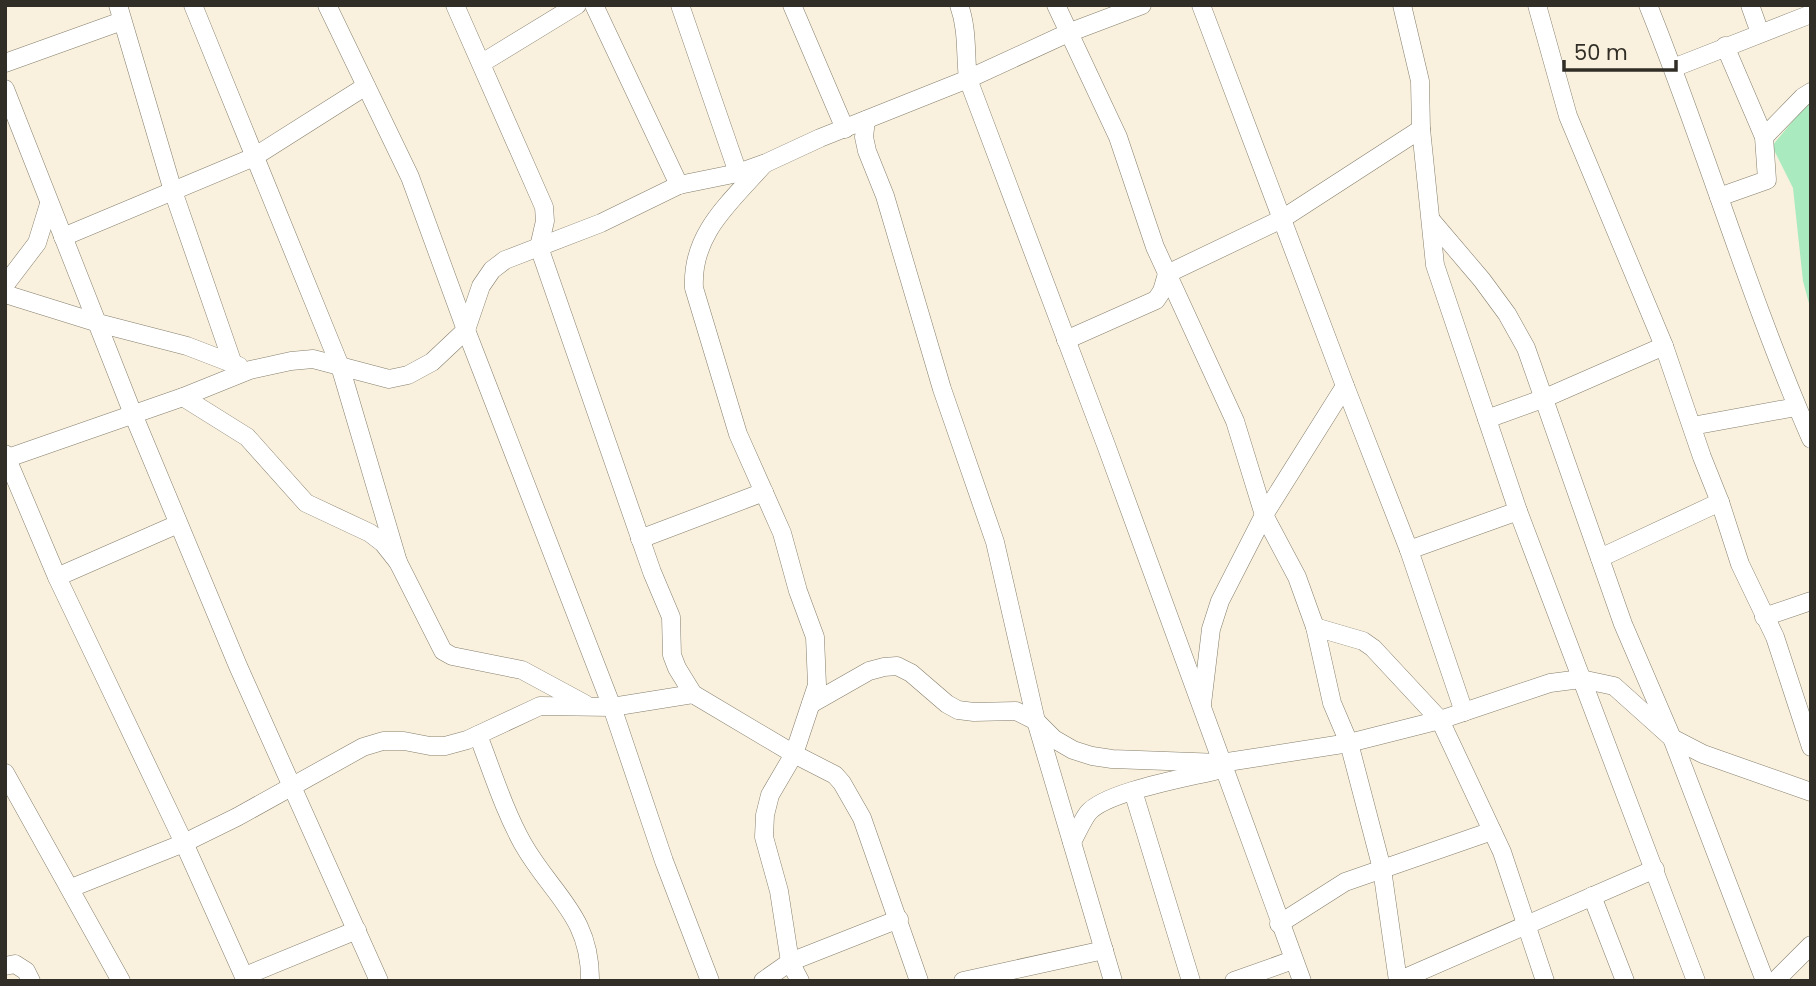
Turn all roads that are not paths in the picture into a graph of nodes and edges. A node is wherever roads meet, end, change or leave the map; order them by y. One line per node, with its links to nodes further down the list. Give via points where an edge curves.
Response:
1 (193, 5): 32 (street)
2 (327, 5): 25 (street)
3 (455, 5): 22 (street)
4 (577, 5): 22 (street)
5 (594, 5): 35 (street)
6 (680, 5): 34 (street)
7 (792, 5): 29 (street)
8 (959, 5): 24 (street)
9 (1056, 5): 18 (street)
10 (1142, 5): 18 (street)
11 (1201, 5): 39 (street)
12 (1402, 5): 30 (street, via 1420,81)
13 (1537, 5): 49 (street, via 1568,116)
14 (1648, 5): 23 (street)
15 (1751, 5): 19 (street)
16 (120, 13): 21 (street); 36 (street)
17 (1810, 16): 19 (street)
18 (1068, 33): 24 (street); 43 (street, via 1118,137)
19 (1760, 33): 20 (street)
20 (1725, 46): 23 (street); 31 (street)
21 (5, 62)
22 (482, 63): 42 (street, via 544,207)
23 (1673, 68): 37 (street)
24 (968, 79): 28 (street); 48 (street)
25 (366, 86): 32 (street); 47 (street, via 410,177)
26 (5, 89): 38 (street)
27 (1811, 92): 31 (street)
28 (866, 120): 29 (street); 83 (street, via 867,151 995,542)
29 (845, 129): 33 (street)
30 (1421, 129): 39 (street); 40 (street)
31 (1764, 138): 37 (street, via 1767,180)
32 (254, 158): 36 (street); 51 (street)
33 (766, 163): 34 (street); 62 (street, via 706,232 693,270 694,288 738,434)
34 (738, 173): 35 (street)
35 (679, 185): 42 (street)
36 (173, 191): 41 (street); 50 (street)
37 (1719, 197): 56 (street)
38 (49, 204): 41 (street); 44 (street, via 37,243)
39 (1282, 219): 43 (street); 53 (street)
40 (1430, 220): 55 (street, via 1507,314); 58 (street, via 1435,265)
41 (63, 237): 46 (street)
42 (539, 247): 47 (street, via 492,270 481,286); 67 (street)
43 (1167, 274): 48 (street, via 1156,300); 65 (street, via 1235,421)
44 (5, 285)
45 (5, 295): 46 (street)
46 (98, 323): 50 (street, via 187,346); 57 (street)
47 (466, 330): 51 (street, via 432,362 408,375 389,379); 79 (street)
48 (1066, 340): 80 (street)
49 (1664, 346): 55 (street); 59 (street)
50 (233, 364): 52 (street)
51 (340, 366): 52 (street, via 313,359); 70 (street)
52 (250, 370): 54 (street)
53 (1345, 386): 65 (street); 68 (street)
54 (183, 397): 57 (street); 70 (street, via 247,437 306,503 370,533)
55 (1545, 398): 58 (street); 69 (street)
56 (1797, 407): 59 (street); 60 (street)
57 (133, 414): 61 (street); 66 (street)
58 (1487, 419): 64 (street)
59 (1692, 426): 63 (street)
60 (1811, 439)
61 (6, 457): 71 (street)
62 (764, 492): 67 (street); 77 (street, via 815,637 817,685)
63 (1720, 502): 69 (street); 73 (street, via 1740,564)
64 (1518, 511): 68 (street); 75 (street)
65 (1264, 515): 74 (street, via 1297,577); 80 (street, via 1220,601 1211,629)
66 (178, 524): 71 (street); 91 (street)
67 (640, 538): 76 (street, via 671,617 672,655)
68 (1409, 550): 81 (street)
69 (1600, 558): 85 (street)
70 (398, 562): 78 (street, via 443,651 522,670)
71 (57, 577): 96 (street)
72 (1811, 601): 73 (street)
73 (1765, 617): 87 (street)
74 (1315, 627): 82 (street, via 1373,648); 86 (street, via 1332,703)
75 (1581, 679): 81 (street, via 1541,686); 85 (street, via 1614,686); 98 (street)
76 (693, 694): 79 (street); 88 (street)
77 (811, 704): 83 (street, via 869,671 897,666 958,710 1016,711); 88 (street)
78 (589, 707): 79 (street); 84 (street, via 540,706)
79 (612, 707): 116 (street)
80 (1201, 707): 89 (street)
81 (1464, 712): 82 (street)
82 (1440, 720): 86 (street); 94 (street)
83 (1036, 721): 89 (street, via 1054,739 1092,756); 95 (street)
84 (478, 735): 91 (street, via 445,746 383,741); 115 (street, via 525,847 578,921 587,945)
85 (1672, 738): 93 (street, via 1703,754); 128 (street)
86 (1349, 743): 89 (street); 97 (street)
87 (1811, 747)
88 (794, 754): 101 (street, via 842,783 862,818); 108 (street, via 770,795 764,837 779,891)
89 (1222, 766): 92 (street); 103 (street)
90 (5, 773): 99 (street)
91 (292, 785): 96 (street); 104 (street)
92 (1133, 791): 95 (street, via 1100,803 1088,813); 122 (street)
93 (1811, 792)
94 (1492, 831): 97 (street); 102 (street)
95 (1072, 842): 106 (street)
96 (184, 843): 99 (street); 111 (street)
97 (1382, 869): 102 (street, via 1398,981); 103 (street, via 1345,882)
98 (1655, 869): 100 (street); 127 (street)
99 (71, 888): 113 (street)
100 (1592, 896): 102 (street); 126 (street)
101 (899, 919): 108 (street); 119 (street)
102 (1527, 923): 125 (street)
103 (1279, 924): 107 (street)
104 (357, 930): 111 (street); 114 (street)
105 (1811, 945): 129 (street)
106 (1104, 950): 110 (street); 121 (street)
107 (1293, 960): 123 (street); 124 (street)
108 (790, 962): 117 (street); 118 (street)
109 (5, 966): 112 (street, via 15,964)
110 (1009, 976): 120 (street)
111 (245, 978)
112 (31, 981)
113 (121, 981)
114 (379, 981)
115 (590, 981)
116 (710, 981)
117 (763, 981)
118 (800, 981)
119 (919, 981)
120 (963, 981)
121 (1113, 981)
122 (1191, 981)
123 (1234, 981)
124 (1302, 981)
125 (1545, 981)
126 (1625, 981)
127 (1696, 981)
128 (1765, 981)
129 (1774, 981)

